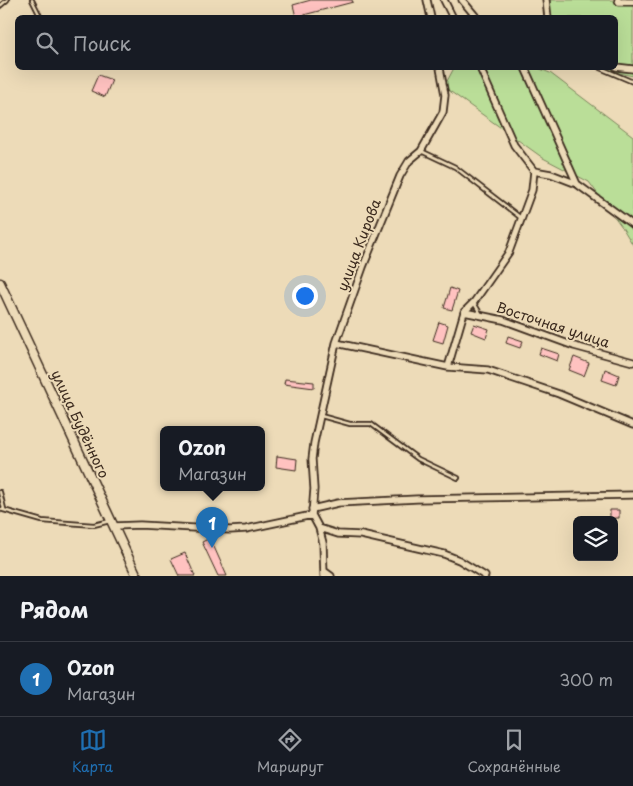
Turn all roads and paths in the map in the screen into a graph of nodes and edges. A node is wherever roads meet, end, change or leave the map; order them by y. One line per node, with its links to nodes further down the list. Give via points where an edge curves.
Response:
1 (7, 0): 9 (lane)
2 (32, 0): 10 (lane)
3 (427, 0): 11 (street)
4 (444, 0): 12 (street)
5 (462, 0): 13 (street)
6 (546, 0): 14 (street)
7 (618, 1): 8 (street)
8 (633, 2)
9 (0, 6)
10 (40, 15)
11 (430, 15)
12 (452, 15)
13 (475, 15)
14 (548, 15)
15 (618, 67): 16 (street)
16 (633, 69)
17 (440, 70): 22 (street, улица Кирова, via 445,95 443,112)
18 (481, 70): 23 (street, via 514,145)
19 (526, 70): 24 (street)
20 (605, 70): 21 (lane)
21 (633, 82)
22 (421, 151): 25 (lane, via 455,167); 31 (street, улица Кирова, via 409,161 400,176)
23 (534, 171): 24 (street); 25 (street, Восточная улица, via 532,190)
24 (578, 184): 26 (street)
25 (521, 218): 28 (street, Восточная улица, via 508,252)
26 (633, 225)
27 (0, 283): 42 (main road, улица Будённого)
28 (474, 302): 29 (street, Восточная улица); 30 (lane)
29 (464, 312): 30 (street, Восточная улица); 33 (street, Восточная улица)
30 (484, 316): 32 (street, Восточная улица)
31 (336, 343): 33 (street); 34 (street, улица Кирова)
32 (633, 362)
33 (448, 367): 35 (street, via 488,370 559,394)
34 (320, 416): 36 (lane, via 350,424 370,424 418,459); 41 (street, улица Кирова, via 312,459)
35 (633, 425)
36 (458, 478)
37 (0, 492): 40 (lane)
38 (633, 495): 41 (street, via 417,498 338,503)
39 (0, 509): 40 (lane)
40 (4, 509): 42 (lane, via 42,521)
41 (312, 512): 42 (street, via 230,530); 43 (street)
42 (113, 524): 45 (main road, улица Будённого)
43 (319, 528): 44 (street); 47 (street, via 444,554)
44 (324, 573): 46 (street)
45 (138, 576)
46 (331, 576)
47 (485, 576)

